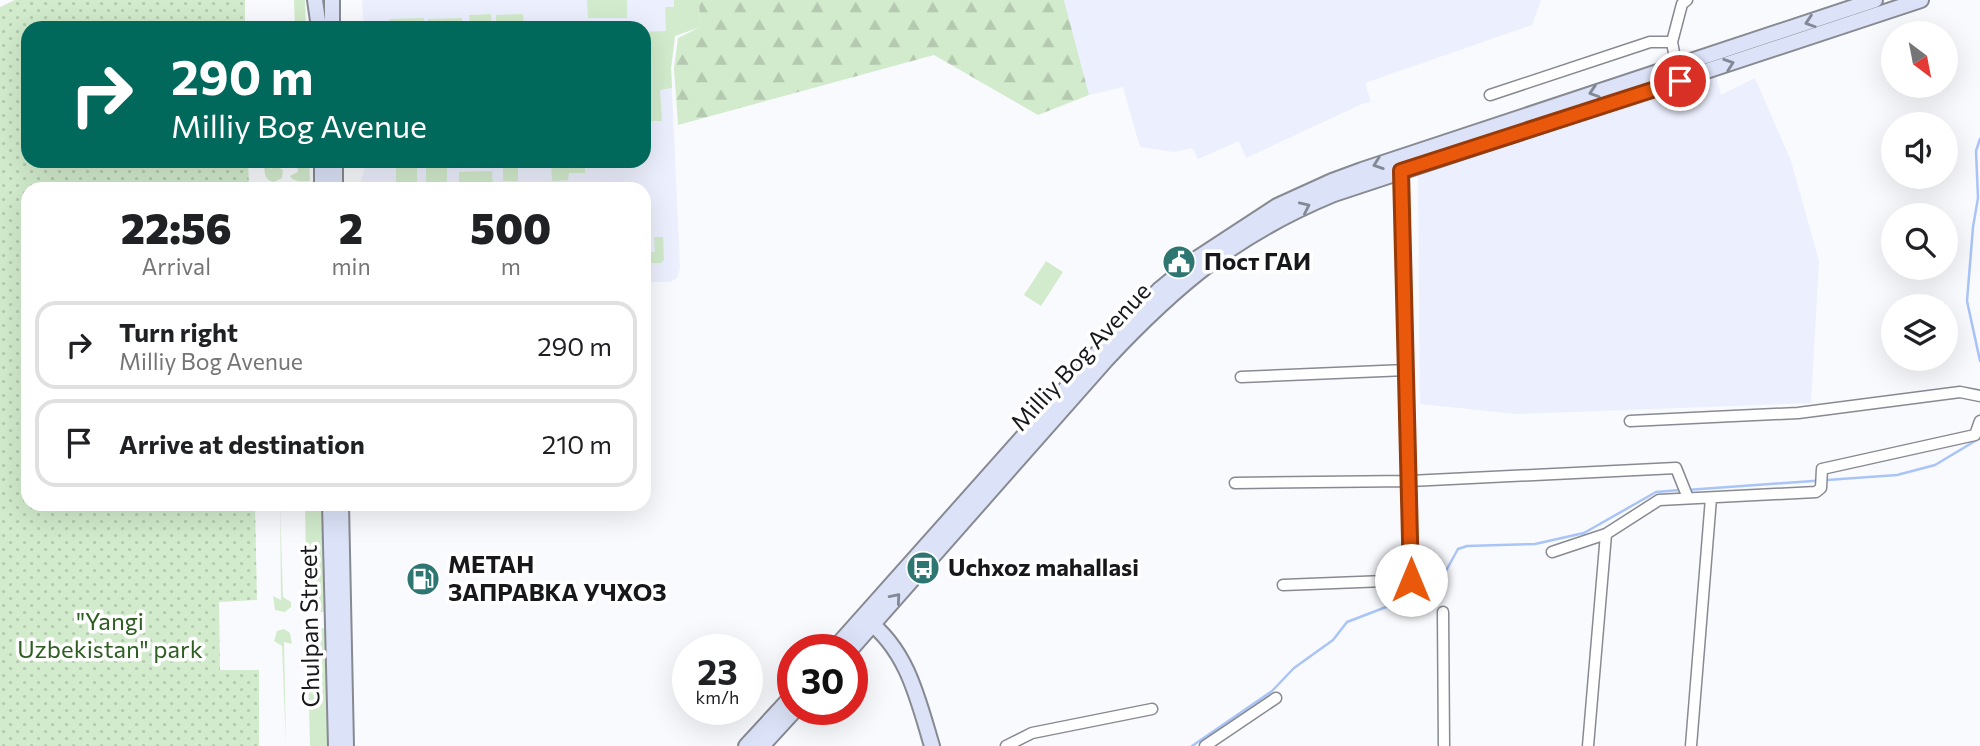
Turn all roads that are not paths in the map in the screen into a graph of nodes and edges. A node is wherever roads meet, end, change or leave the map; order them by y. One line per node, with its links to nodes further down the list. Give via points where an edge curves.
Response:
1 (318, 0): 6 (main road)
2 (332, 0): 7 (main road)
3 (1687, 0): 8 (street)
4 (1875, 0): 9 (main road, Milliy Bog Avenue, one-way to 9)
5 (1921, 0): 12 (main road, Milliy Bog Avenue, one-way to 5)
6 (319, 21)
7 (332, 21)
8 (1672, 42): 9 (street); 10 (street, via 1650,43)
9 (1675, 64): 11 (main road, Milliy Bog Avenue, one-way to 11)
10 (1490, 94)
11 (1537, 110): 12 (main road); 30 (main road, Milliy Bog Avenue, one-way to 30, via 1332,181 1277,206 1199,257 1102,348)
12 (1543, 125): 13 (main road, Milliy Bog Avenue)
13 (1401, 171): 14 (street); 30 (main road, Milliy Bog Avenue, one-way to 13, via 1171,294 1233,247 1283,218)
14 (1406, 370): 15 (street); 20 (street)
15 (1241, 377)
16 (1979, 396): 17 (street); 18 (street, via 1960,392 1798,413)
17 (1980, 408)
18 (1630, 421)
19 (1980, 421): 23 (street, via 1975,435 1822,469 1821,488 1816,492)
20 (1410, 481): 21 (street); 22 (street, via 1676,468); 28 (street, via 1411,580)
21 (1235, 483)
22 (1685, 493): 23 (street); 26 (street, via 1659,500)
23 (1711, 498): 46 (street)
24 (330, 511): 37 (main road, Chulpan Street)
25 (341, 511): 38 (main road, Chulpan Street)
26 (1606, 534): 27 (street); 45 (street)
27 (1552, 552)
28 (1283, 585)
29 (1443, 612): 44 (street)
30 (868, 621): 31 (main road, Milliy Bog Avenue); 32 (main road, Milliy Bog Avenue); 41 (main road, via 887,639 912,677)
31 (852, 634)
32 (860, 634)
33 (1276, 698): 43 (street)
34 (1153, 709): 42 (street, via 1032,733)
35 (777, 712): 39 (main road)
36 (781, 725): 40 (main road)
37 (335, 746)
38 (346, 746)
39 (746, 746)
40 (762, 746)
41 (932, 746)
42 (1006, 746)
43 (1205, 746)
44 (1444, 746)
45 (1588, 746)
46 (1691, 746)

